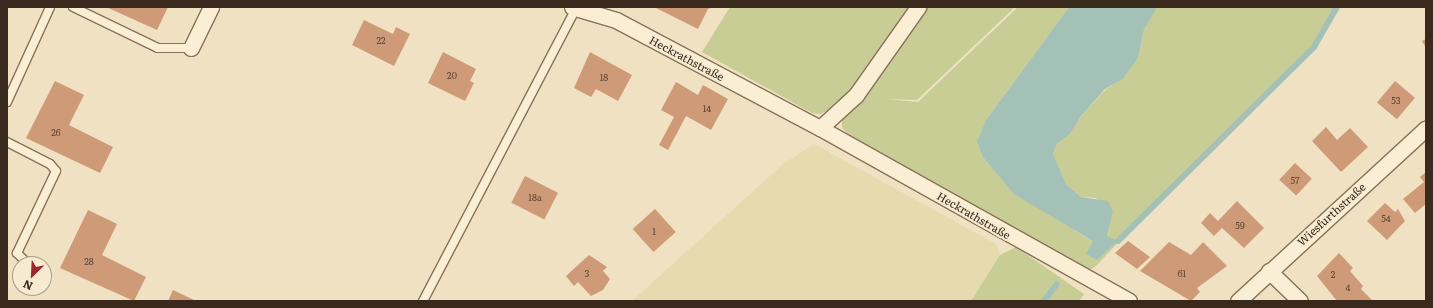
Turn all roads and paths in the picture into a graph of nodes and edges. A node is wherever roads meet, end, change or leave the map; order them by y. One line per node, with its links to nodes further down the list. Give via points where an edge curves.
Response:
1 (50, 7): 7 (lane)
2 (73, 7): 6 (lane, via 158,48)
3 (211, 7): 6 (street)
4 (574, 7): 8 (street, Heckrathstraße, via 616,20); 13 (lane)
5 (918, 7): 8 (street, via 856,95)
6 (191, 48)
7 (7, 102)
8 (820, 128): 14 (street, Heckrathstraße)
9 (1426, 128): 12 (street, Wiesfurthstraße)
10 (7, 142): 11 (lane, via 50,164 56,171 17,253)
11 (20, 256)
12 (1269, 270): 15 (street, Wiesfurthstraße); 16 (street)
13 (423, 301)
14 (1129, 301)
15 (1238, 301)
16 (1300, 301)

